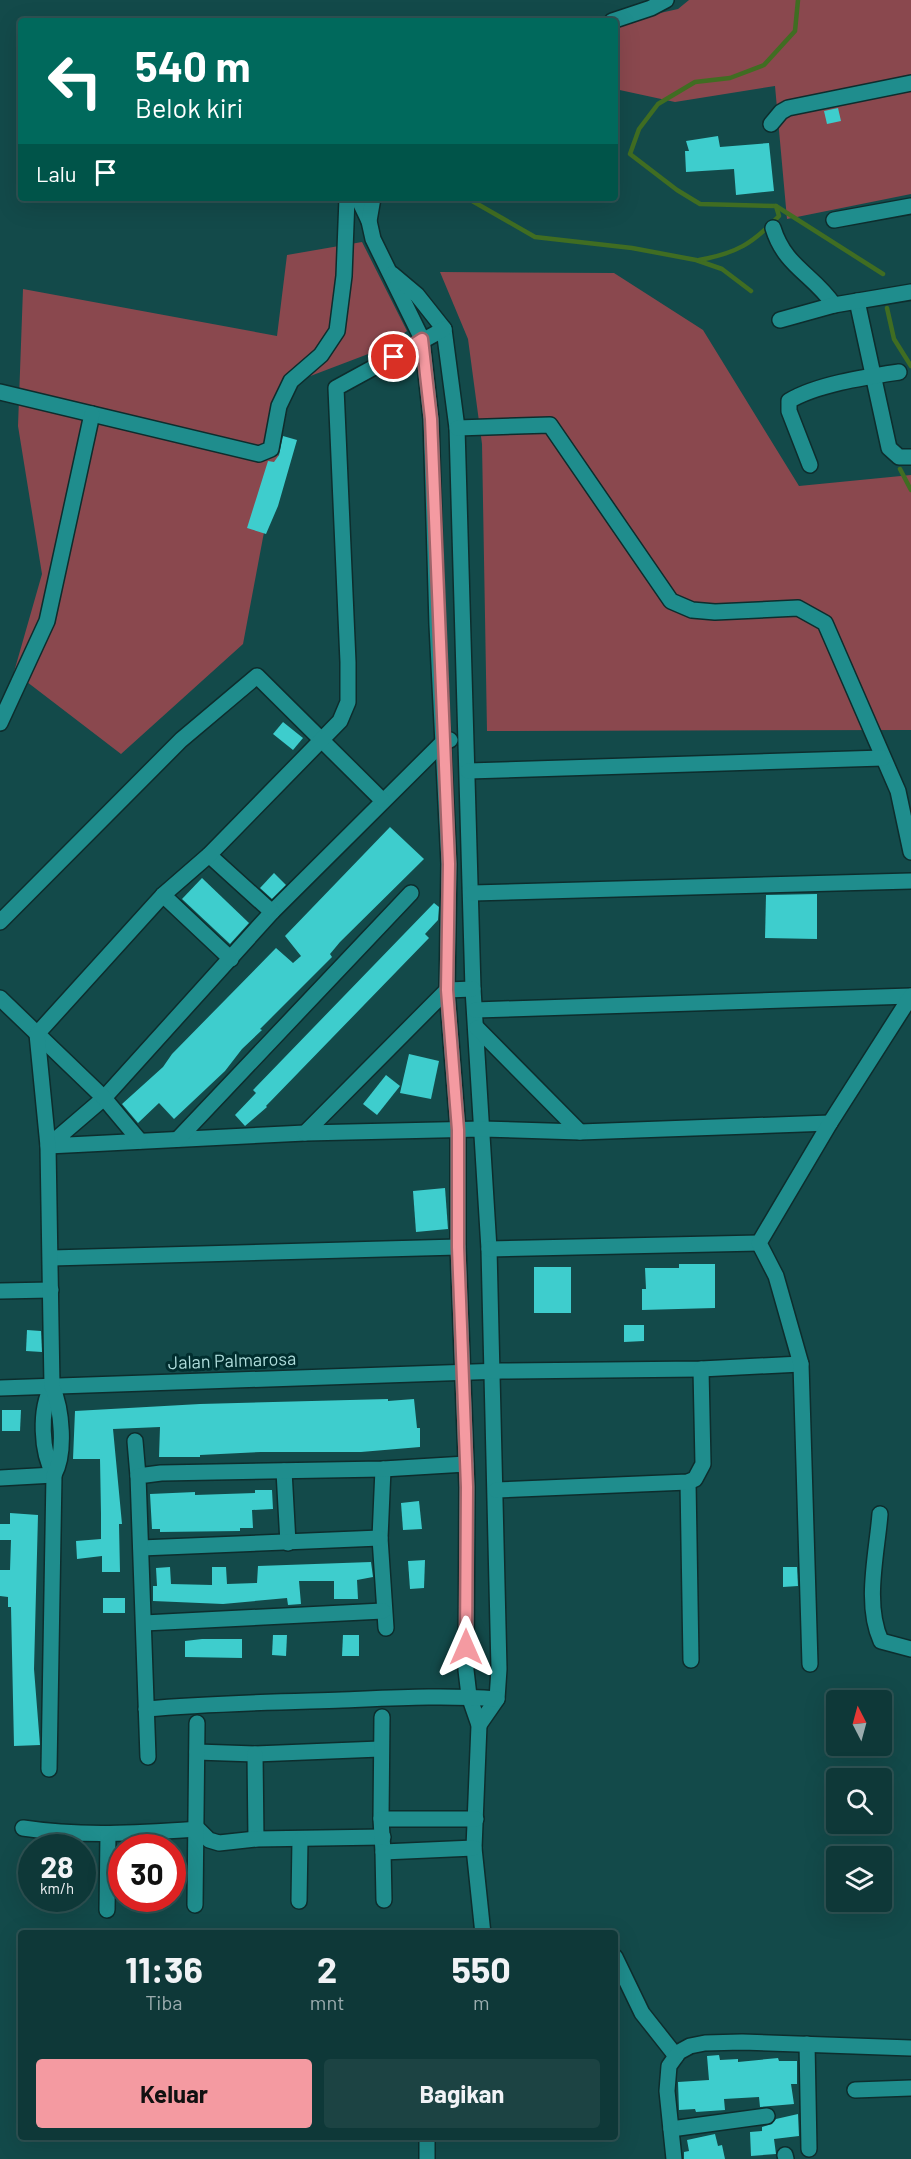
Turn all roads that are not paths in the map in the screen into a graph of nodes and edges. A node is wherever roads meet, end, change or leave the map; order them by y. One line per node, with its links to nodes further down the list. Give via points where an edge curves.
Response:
1 (666, 0): 2 (street)
2 (618, 19)
3 (911, 83): 4 (street, via 788,108)
4 (771, 124)
5 (347, 201): 22 (street, via 337,331 321,355 291,381 279,406 271,449 259,454)
6 (359, 201): 10 (street)
7 (372, 201): 10 (street)
8 (911, 206): 9 (street)
9 (834, 220)
10 (369, 221): 12 (street)
11 (773, 228): 15 (street, via 791,263 824,290)
12 (388, 271): 17 (street, via 417,295); 18 (street)
13 (911, 292): 14 (street)
14 (857, 301): 15 (street); 20 (street)
15 (834, 305): 16 (street)
16 (780, 320)
17 (444, 329): 18 (street); 23 (street)
18 (422, 339): 28 (street, via 336,388 348,702 340,721); 29 (street, via 431,419)
19 (898, 372): 20 (street)
20 (872, 376): 24 (street, via 889,448 899,457); 25 (street, via 789,401 789,411)
21 (0, 392): 22 (street)
22 (92, 414): 26 (street, via 47,621)
23 (457, 428): 27 (street); 30 (street, via 550,425 671,601 692,610 715,612 798,608 825,623)
24 (911, 458)
25 (810, 465)
26 (0, 723)
27 (465, 739): 29 (street); 31 (street)
28 (323, 740): 32 (street); 34 (street); 40 (street, via 256,676 181,740)
29 (444, 741): 32 (street); 43 (street, via 449,864)
30 (883, 758): 31 (street); 33 (street, via 898,791)
31 (468, 771): 37 (street)
32 (382, 800): 39 (street)
33 (911, 852)
34 (208, 855): 38 (street); 39 (street)
35 (911, 881): 37 (street)
36 (411, 893): 54 (street)
37 (472, 893): 42 (street)
38 (163, 896): 41 (street); 47 (street)
39 (272, 912): 41 (street)
40 (0, 922)
41 (231, 959): 48 (street)
42 (474, 989): 43 (street); 45 (street)
43 (447, 990): 51 (street); 53 (street)
44 (0, 998): 47 (street)
45 (475, 1010): 46 (street); 49 (street, via 911,996)
46 (477, 1028): 50 (street); 52 (street)
47 (37, 1034): 48 (street); 56 (street)
48 (104, 1098): 55 (street); 56 (street)
49 (830, 1123): 52 (street); 57 (street)
50 (482, 1129): 51 (street); 52 (street); 59 (street)
51 (458, 1130): 53 (street); 58 (street)
52 (580, 1132)
53 (305, 1133): 54 (street)
54 (178, 1139): 55 (street)
55 (140, 1141): 56 (street)
56 (48, 1146): 60 (street)
57 (759, 1243): 59 (street); 63 (street, via 776,1276)
58 (458, 1247): 60 (street); 66 (street)
59 (489, 1249): 65 (street)
60 (51, 1258): 61 (street)
61 (51, 1290): 62 (street); 67 (street)
62 (0, 1291)
63 (801, 1364): 64 (street, Jalan Palmarosa); 87 (street)
64 (701, 1370): 65 (street, Jalan Palmarosa); 76 (street, via 703,1464 695,1479)
65 (492, 1372): 66 (street, Jalan Palmarosa); 77 (street)
66 (464, 1374): 67 (street, Jalan Palmarosa); 70 (street)
67 (52, 1386): 68 (street, Jalan Palmarosa); 73 (street, via 46,1398 46,1461)
68 (0, 1388)
69 (135, 1441): 74 (street)
70 (466, 1464): 71 (street); 88 (street)
71 (382, 1469): 72 (street); 79 (street)
72 (284, 1471): 74 (street); 80 (street)
73 (54, 1475): 75 (street); 98 (street)
74 (138, 1476): 81 (street)
75 (0, 1478)
76 (688, 1482): 77 (street); 86 (street)
77 (496, 1490): 89 (street)
78 (880, 1514): 85 (street, via 874,1626 881,1641)
79 (380, 1538): 80 (street); 82 (street)
80 (288, 1543): 81 (street)
81 (141, 1548): 83 (street)
82 (383, 1611): 83 (street); 84 (street)
83 (144, 1623): 90 (street)
84 (386, 1628)
85 (911, 1649)
86 (691, 1660)
87 (810, 1664)
88 (469, 1696): 89 (street); 90 (street); 93 (street)
89 (497, 1699): 93 (street)
90 (146, 1709): 97 (street)
91 (382, 1717): 94 (street)
92 (197, 1723): 95 (street)
93 (479, 1725): 100 (street)
94 (380, 1749): 96 (street); 99 (street)
95 (197, 1752): 96 (street); 102 (street)
96 (255, 1754): 104 (street)
97 (148, 1757)
98 (49, 1769)
99 (381, 1819): 100 (street); 106 (street)
100 (476, 1819): 107 (street)
101 (23, 1827): 103 (street)
102 (198, 1829): 103 (street); 104 (street, via 209,1840 219,1843); 110 (street)
103 (108, 1834): 111 (street)
104 (256, 1839): 105 (street)
105 (300, 1840): 106 (street); 109 (street)
106 (383, 1844): 107 (street); 108 (street)
107 (474, 1848): 112 (street)
108 (384, 1900)
109 (299, 1901)
110 (195, 1905)
111 (107, 1910)
112 (483, 1930)
113 (618, 1963): 116 (street, via 642,2013)
114 (807, 2044): 115 (street); 116 (street, via 705,2043 690,2046); 122 (street)
115 (911, 2048)
116 (676, 2056): 120 (street, via 669,2066 667,2091)
117 (911, 2088): 118 (street)
118 (855, 2090)
119 (767, 2116): 120 (street)
120 (671, 2129): 124 (street)
121 (427, 2140): 123 (street)
122 (809, 2149)
123 (427, 2159)
124 (674, 2159)

